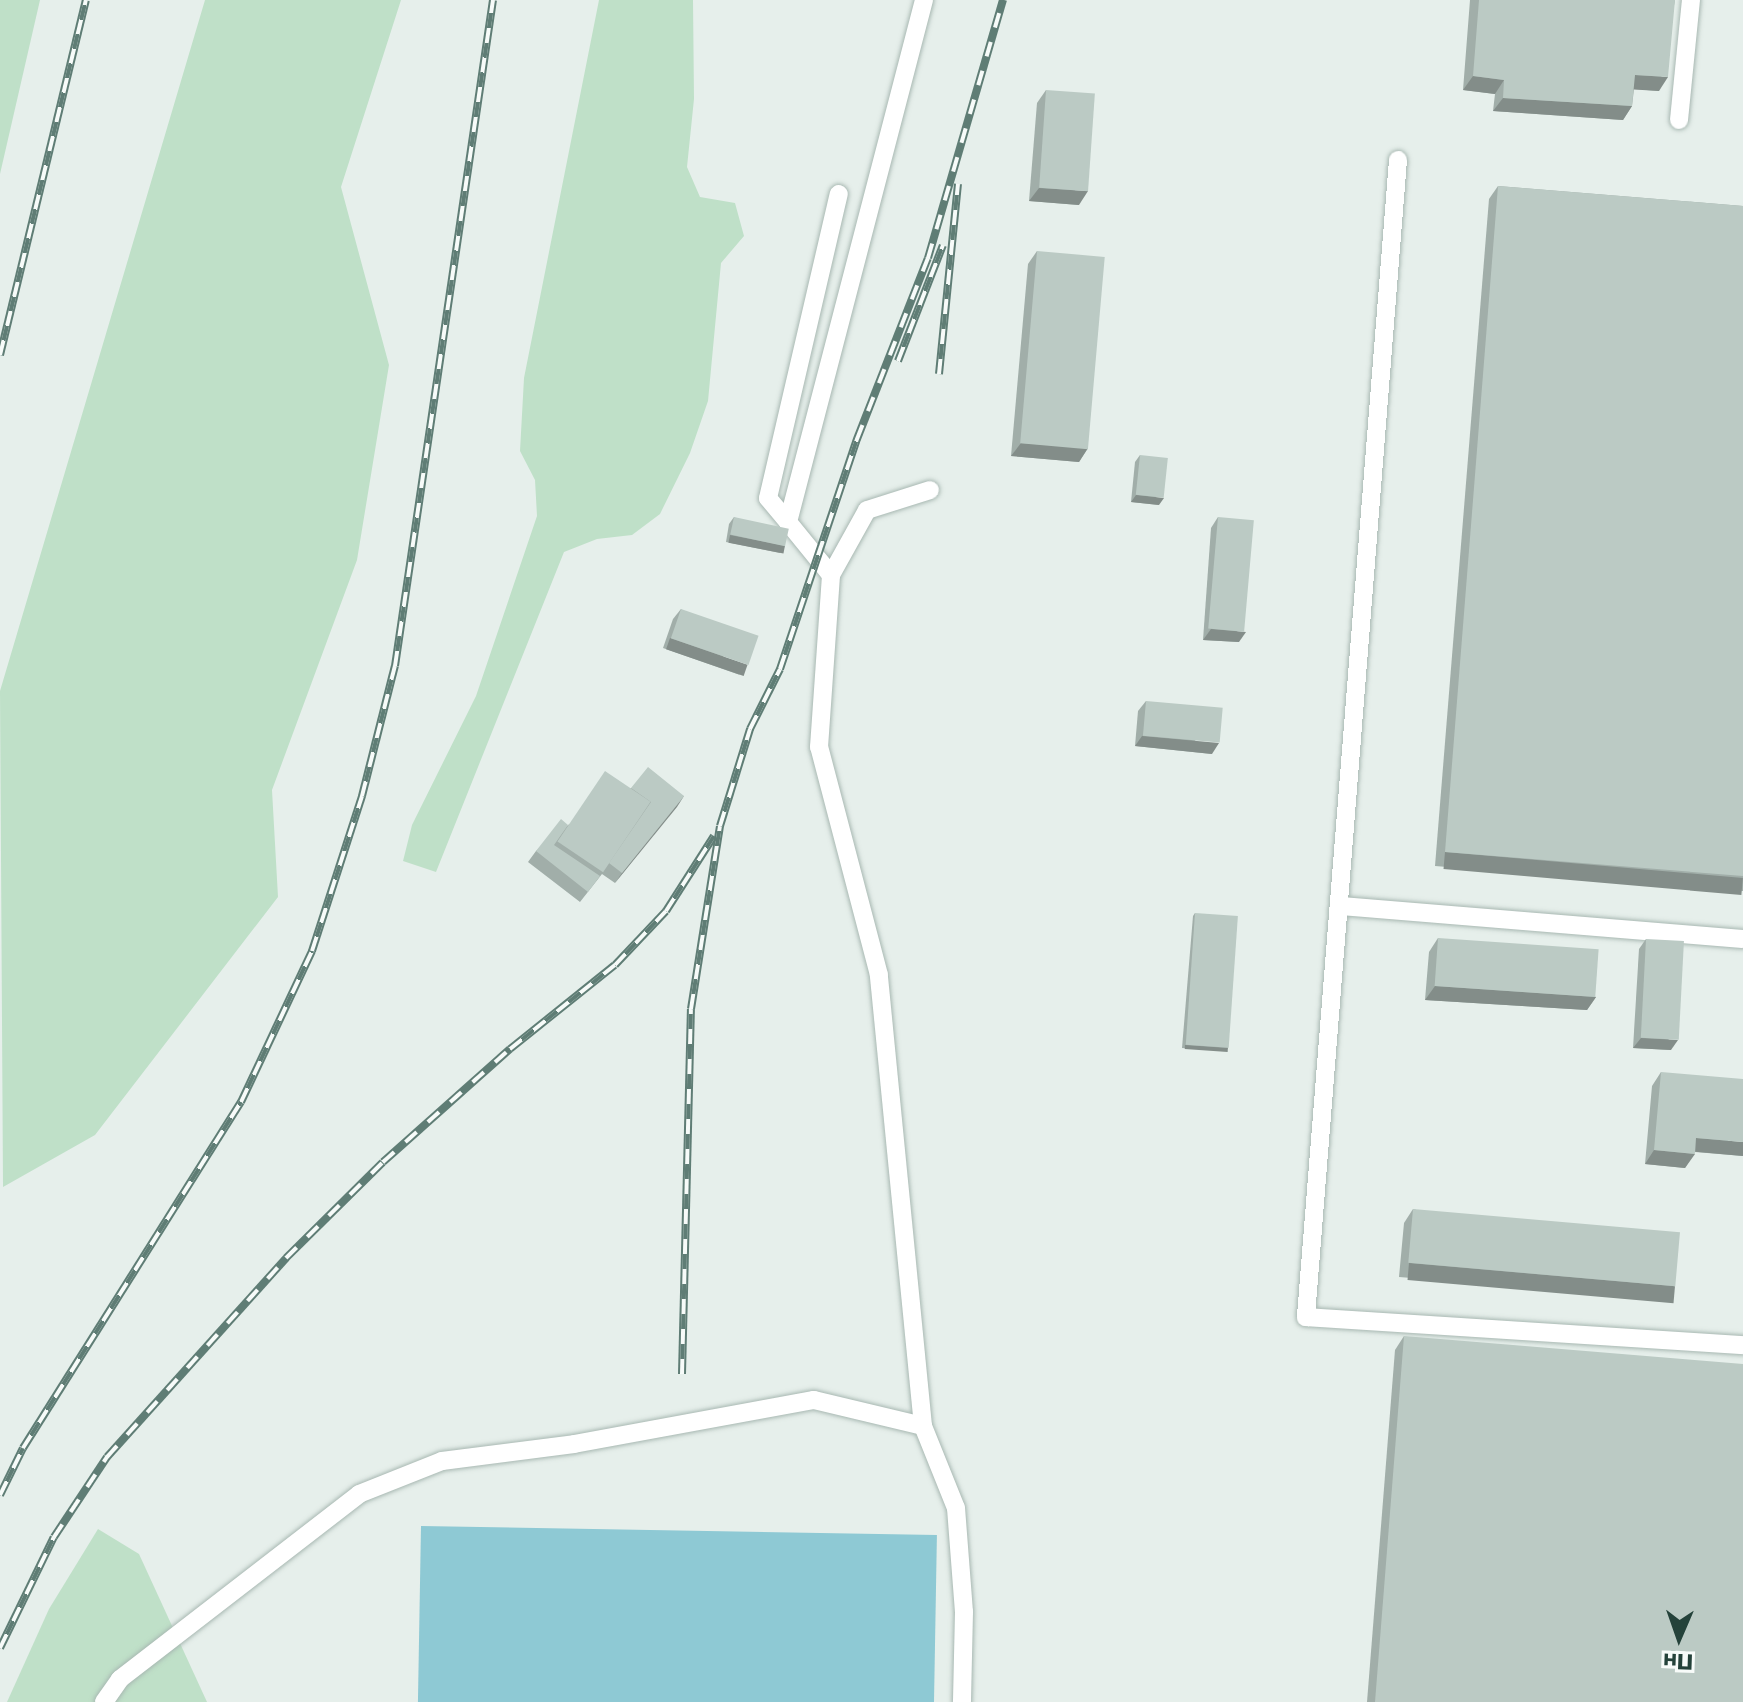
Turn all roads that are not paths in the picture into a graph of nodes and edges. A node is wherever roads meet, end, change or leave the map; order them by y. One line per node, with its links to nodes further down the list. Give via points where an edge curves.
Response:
1 (924, 0): 7 (lane)
2 (1691, 0): 3 (lane)
3 (1679, 120)
4 (1398, 160): 9 (lane)
5 (839, 194): 7 (lane, via 768,498)
6 (930, 490): 8 (lane, via 867,510)
7 (788, 522): 8 (lane)
8 (831, 575): 12 (lane, via 819,747 879,975)
9 (1341, 906): 10 (lane); 11 (lane, via 1306,1317)
10 (1743, 939)
11 (1743, 1345)
12 (923, 1426): 13 (lane, via 814,1400 574,1444 442,1461 359,1494 120,1679); 14 (lane, via 956,1508 964,1612)
13 (104, 1702)
14 (962, 1702)

